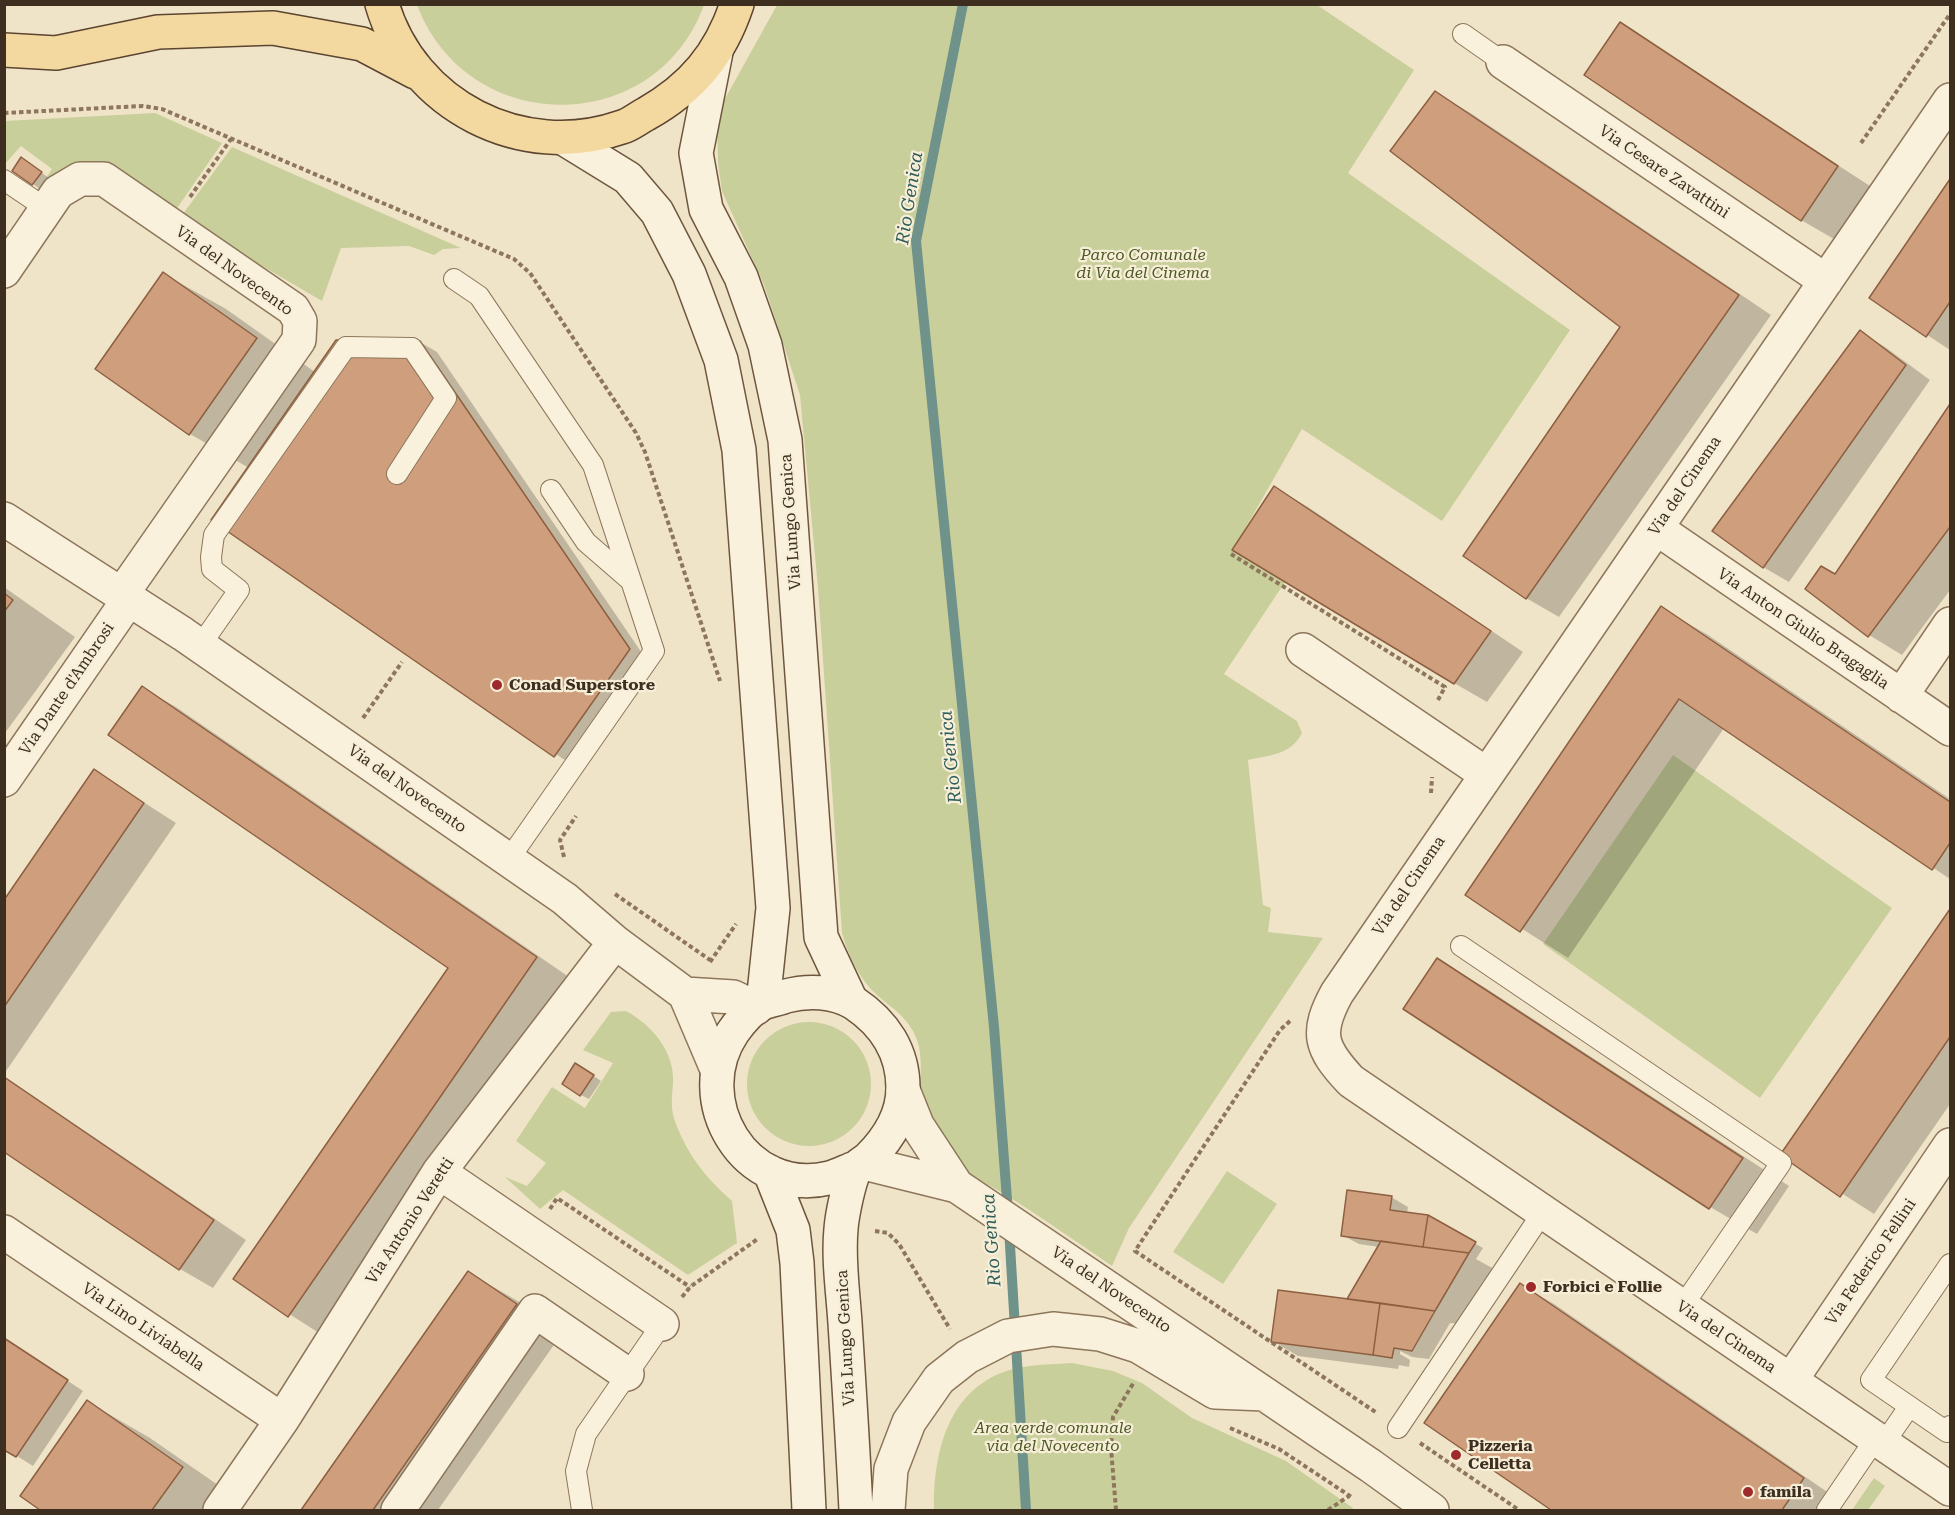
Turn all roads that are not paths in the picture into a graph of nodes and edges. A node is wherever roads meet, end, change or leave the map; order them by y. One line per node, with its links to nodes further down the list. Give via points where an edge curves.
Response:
1 (215, 4): 4 (main road)
2 (382, 4): 9 (main road, via 389,29)
3 (737, 4): 7 (main road)
4 (158, 32): 6 (main road, via 56,53); 9 (main road, via 273,28 362,44)
5 (1462, 34): 8 (lane)
6 (4, 50)
7 (716, 52): 11 (main road, via 675,97 622,127); 34 (street, Via Lungo Genica, via 696,153 706,208 741,278 765,345 785,440 821,937)
8 (1503, 62): 16 (street, Via Cesare Zavattini)
9 (417, 73): 11 (main road, via 468,114 508,131)
10 (1950, 100): 16 (street, Via del Cinema)
11 (563, 138): 35 (street, via 628,178 657,212 689,274 721,360 739,450 773,908)
12 (4, 180): 13 (lane)
13 (47, 209): 14 (street, Via del Novecento); 22 (street, Via del Novecento, via 58,192 80,179 104,179 293,309 300,321 299,340)
14 (4, 271)
15 (454, 279): 21 (lane, via 478,296 593,465)
16 (1826, 281): 20 (street, Via del Cinema)
17 (397, 474): 24 (lane, via 446,398 412,348 345,347 214,535 212,569 239,590)
18 (551, 490): 21 (lane, via 586,542)
19 (4, 519): 22 (street, Via del Novecento)
20 (1656, 528): 26 (street, Via Anton Giulio Bragaglia); 28 (street, Via del Cinema)
21 (631, 581): 30 (lane, via 654,651)
22 (126, 596): 24 (street, Via del Novecento); 29 (street, Via Dante d'Ambrosi)
23 (1950, 624): 26 (street)
24 (200, 646): 30 (street, Via del Novecento)
25 (1304, 651): 28 (street)
26 (1901, 696): 27 (street, Via Anton Giulio Bragaglia)
27 (1950, 729)
28 (1486, 774): 43 (street, Via del Cinema, via 1336,993 1324,1017 1323,1042 1333,1063 1351,1081)
29 (4, 780)
30 (509, 860): 31 (street, Via del Novecento, via 565,899)
31 (615, 942): 33 (street, Via del Novecento); 40 (street, Via Antonio Veretti)
32 (1461, 946): 46 (lane, via 1781,1162)
33 (685, 994): 35 (street, via 733,996); 36 (street)
34 (851, 1001): 35 (street, Via Lungo Genica, via 827,993 802,992); 37 (street, Via Lungo Genica, via 873,1017 891,1038 901,1063)
35 (760, 1005): 36 (street, Via Lungo Genica, via 738,1024 724,1044)
36 (716, 1068): 41 (street, Via Lungo Genica, via 716,1099 725,1129 744,1154)
37 (903, 1090): 39 (street, Via Lungo Genica, via 898,1118 884,1143); 42 (street, Via del Novecento, via 917,1125)
38 (1950, 1144): 49 (street, Via Federico Fellini)
39 (860, 1165): 41 (street, Via Lungo Genica, via 828,1178 798,1179); 42 (street, Via del Novecento); 61 (street, Via Lungo Genica, via 841,1229)
40 (439, 1172): 47 (street); 52 (street, Via Antonio Veretti)
41 (770, 1172): 60 (street, via 793,1230)
42 (957, 1186): 50 (street, Via del Novecento)
43 (1543, 1212): 46 (street, Via del Cinema); 54 (lane)
44 (4, 1232): 52 (street, Via Lino Liviabella)
45 (1950, 1264): 51 (lane, via 1871,1380)
46 (1682, 1306): 49 (street, Via del Cinema)
47 (662, 1324): 48 (lane)
48 (627, 1374): 58 (street, via 536,1311); 59 (lane, via 586,1434 576,1471)
49 (1791, 1380): 55 (street, Via del Cinema)
50 (1265, 1394): 62 (street, Via del Novecento, via 1215,1392 1138,1346 1100,1334 1053,1329 1008,1336 967,1357 939,1379 909,1422 891,1469); 63 (street, Via del Novecento)
51 (1909, 1407): 53 (lane, via 1947,1432); 55 (lane, via 1891,1433)
52 (282, 1420): 57 (street, Via Antonio Veretti)
53 (1950, 1426)
54 (1398, 1428)
55 (1876, 1438): 56 (street, Via del Cinema); 64 (lane)
56 (1950, 1489)
57 (220, 1510)
58 (398, 1510)
59 (582, 1510)
60 (809, 1510)
61 (856, 1510)
62 (888, 1510)
63 (1432, 1510)
64 (1827, 1510)

